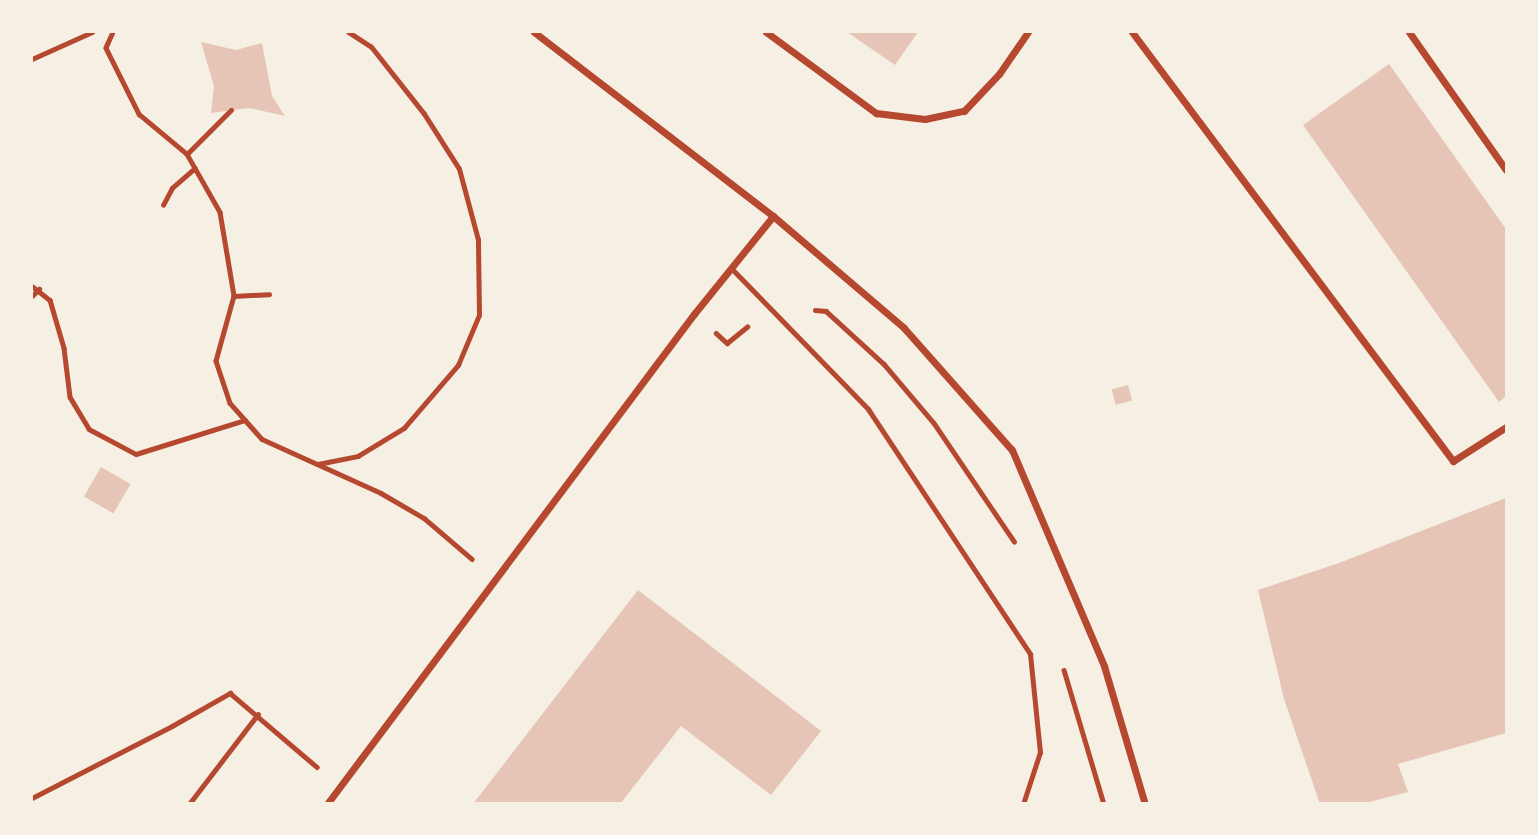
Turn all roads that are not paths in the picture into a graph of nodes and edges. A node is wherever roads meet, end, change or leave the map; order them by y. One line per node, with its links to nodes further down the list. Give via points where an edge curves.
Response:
1 (534, 32): 7 (street)
2 (766, 32): 3 (street, via 876,113 925,119 964,111 999,74)
3 (1028, 32)
4 (1132, 32): 9 (street, via 1453,461)
5 (1409, 32): 6 (street)
6 (1507, 170)
7 (773, 216): 8 (street); 12 (street, via 904,328 1012,450 1104,666)
8 (731, 268): 10 (street); 11 (lane, via 868,408 1030,654 1040,752)
9 (1507, 427)
10 (327, 803)
11 (1023, 803)
12 (1145, 803)

